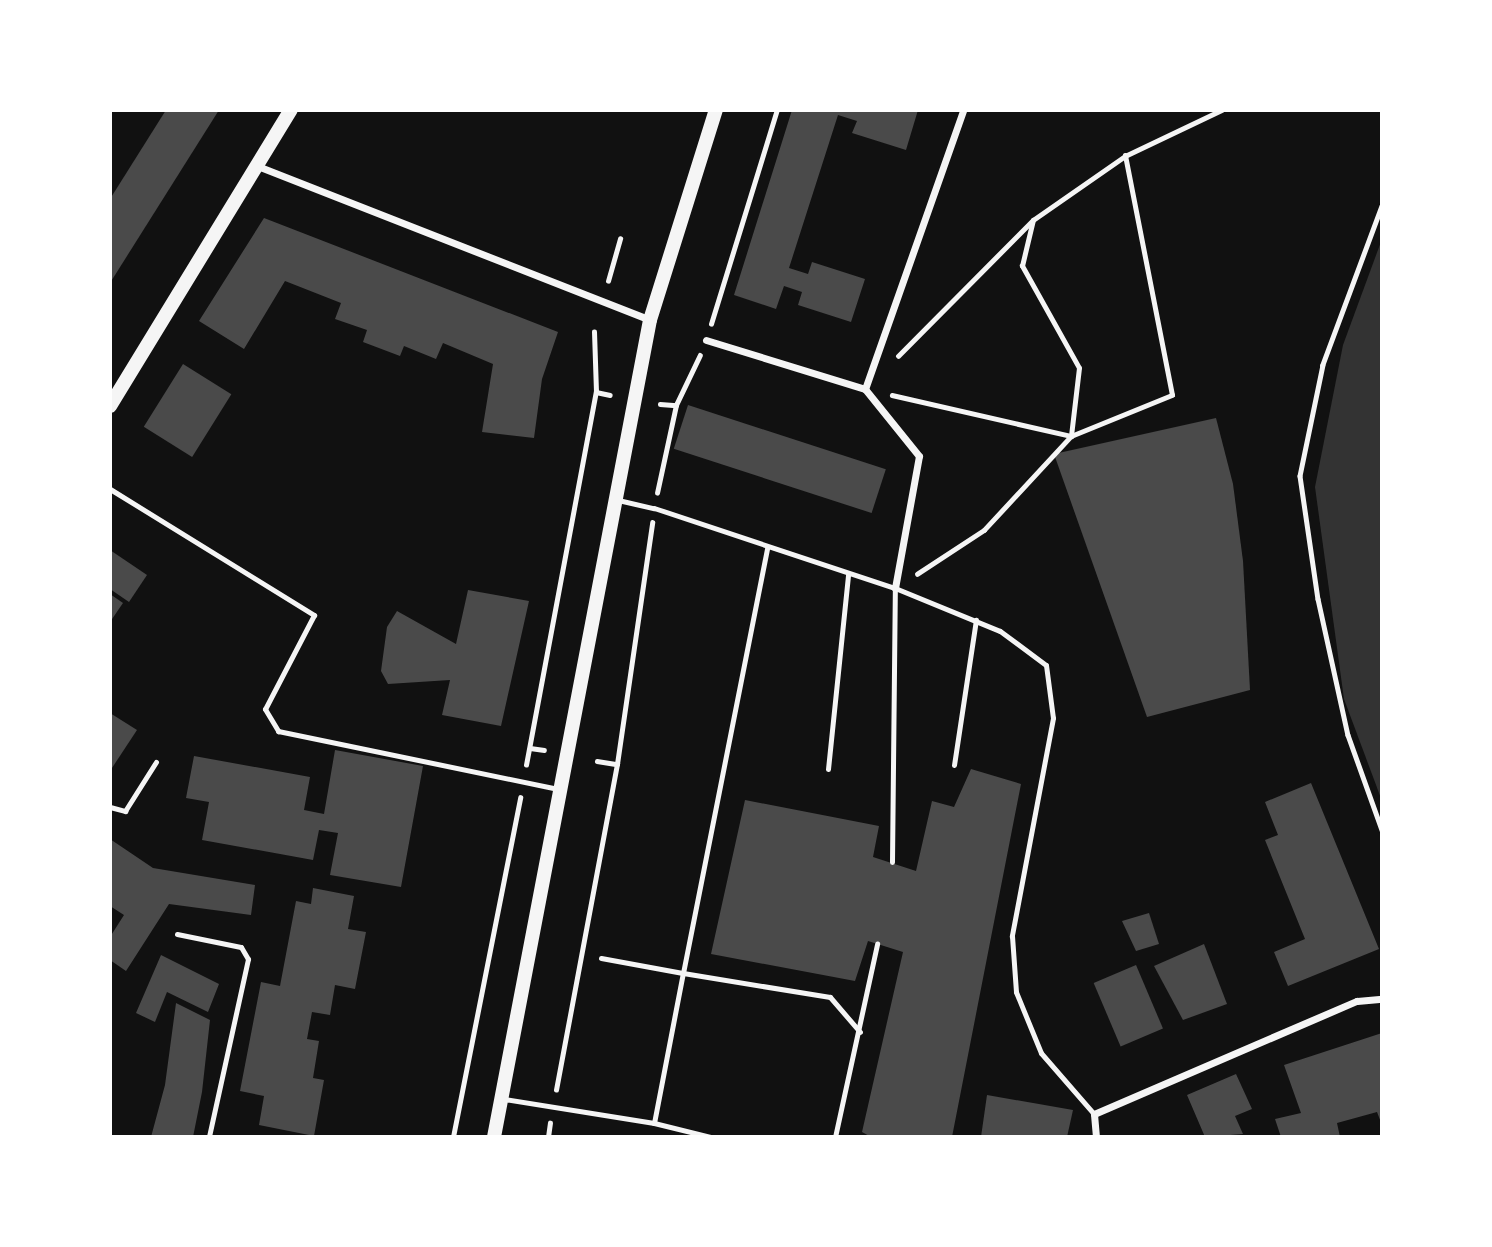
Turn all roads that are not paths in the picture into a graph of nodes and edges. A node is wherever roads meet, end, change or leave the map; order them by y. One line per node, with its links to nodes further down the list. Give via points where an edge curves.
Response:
1 (291, 110): 4 (main road)
2 (716, 110): 5 (main road)
3 (963, 110): 7 (street)
4 (260, 167): 5 (street); 8 (main road)
5 (650, 320): 10 (main road)
6 (706, 340): 7 (street)
7 (865, 389): 13 (street, via 919,456)
8 (110, 406)
9 (110, 489): 18 (lane, via 314,615 265,709 278,731)
10 (615, 499): 11 (lane); 18 (main road)
11 (767, 547): 12 (lane); 24 (lane)
12 (848, 574): 13 (lane); 17 (lane)
13 (895, 588): 14 (lane); 20 (lane)
14 (976, 620): 16 (lane); 28 (lane, via 1000,631 1046,665 1053,718 1012,936 1016,992 1041,1053)
15 (156, 762): 19 (lane, via 125,811)
16 (954, 765)
17 (828, 769)
18 (561, 790): 27 (main road)
19 (110, 807)
20 (892, 862)
21 (177, 934): 30 (lane, via 241,947 248,958)
22 (877, 944): 26 (lane)
23 (601, 958): 24 (lane)
24 (683, 974): 26 (lane, via 830,997 845,1009); 29 (lane)
25 (1382, 999): 28 (street, via 1357,1001)
26 (860, 1032): 33 (lane)
27 (501, 1099): 29 (lane); 31 (main road)
28 (1094, 1114): 34 (street)
29 (654, 1123): 32 (lane)
30 (209, 1137)
31 (494, 1137)
32 (711, 1137)
33 (835, 1137)
34 (1096, 1137)

